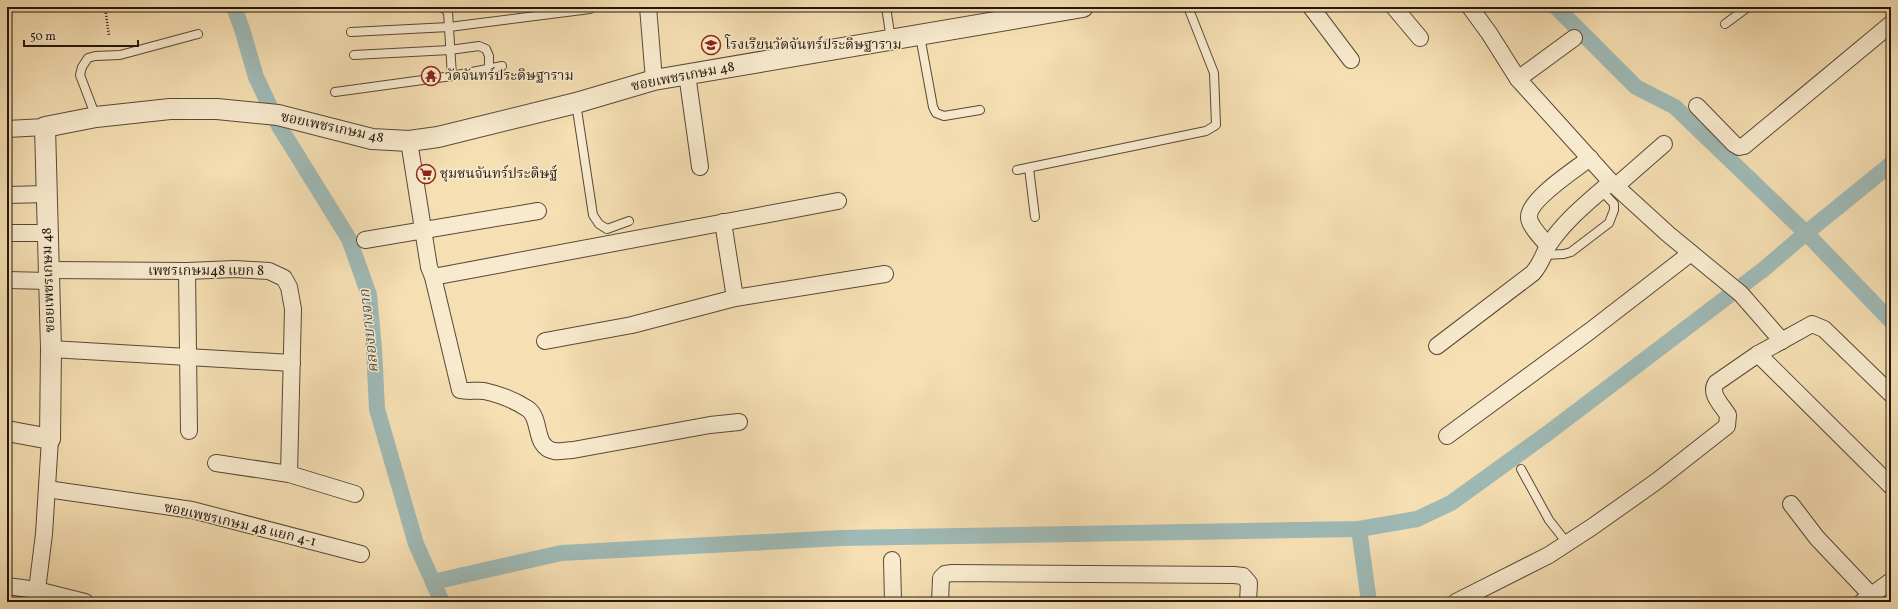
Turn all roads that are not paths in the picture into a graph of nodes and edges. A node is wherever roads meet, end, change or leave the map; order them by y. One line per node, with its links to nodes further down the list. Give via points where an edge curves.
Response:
1 (442, 7): 15 (lane, via 448,12)
2 (648, 7): 30 (street)
3 (886, 7): 21 (lane)
4 (1083, 7): 18 (street, ซอยเพชรเกษม 48)
5 (1188, 7): 42 (lane, via 1214,73 1216,125 1206,131)
6 (1311, 7): 24 (street)
7 (1394, 7): 19 (street)
8 (1470, 7): 29 (street)
9 (1748, 7): 13 (lane)
10 (576, 9): 11 (lane); 12 (lane)
11 (590, 9)
12 (542, 11): 15 (lane)
13 (1725, 24)
14 (1891, 24): 33 (street, via 1744,146 1734,144)
15 (448, 27): 16 (lane); 22 (lane)
16 (351, 32)
17 (198, 34): 35 (lane, via 120,55 88,58 80,75)
18 (920, 36): 21 (street, ซอยเพชรเกษม 48); 34 (lane, via 936,113 944,116)
19 (1420, 38)
20 (1574, 38): 29 (street)
21 (891, 41): 27 (street, ซอยเพชรเกษม 48)
22 (450, 50): 23 (lane); 26 (lane, via 479,46 486,49); 28 (lane)
23 (354, 55)
24 (1350, 60)
25 (502, 66): 26 (lane)
26 (489, 69): 28 (lane)
27 (687, 74): 30 (street, ซอยเพชรเกษม 48); 41 (street)
28 (452, 76): 31 (lane)
29 (1518, 78): 40 (street)
30 (654, 80): 32 (street, ซอยเพชรเกษม 48)
31 (335, 92)
32 (576, 103): 38 (street, ซอยเพชรเกษม 48, via 438,137); 50 (lane, via 593,215 599,224 607,229)
33 (1697, 106)
34 (980, 110)
35 (96, 117): 36 (street, ซอยเพชรเกษม 48); 38 (street, ซอยเพชรเกษม 48, via 170,109 217,109 278,116 372,139)
36 (45, 126): 37 (street); 45 (street, ซอยเพชรเกษม 48)
37 (7, 129)
38 (409, 141): 52 (street)
39 (1664, 144): 44 (street)
40 (1590, 158): 44 (street); 56 (street, via 1537,199 1529,210 1529,220)
41 (700, 167)
42 (1029, 168): 43 (lane); 49 (lane)
43 (1017, 170)
44 (1610, 186): 56 (street, via 1585,203); 56 (lane, via 1614,210 1609,223 1572,252 1564,254); 57 (street)
45 (46, 194): 46 (street); 54 (street, ซอยเพชรเกษม 48)
46 (7, 195)
47 (838, 201): 51 (street)
48 (538, 211): 52 (street)
49 (1035, 217)
50 (629, 221)
51 (723, 222): 61 (street); 63 (street)
52 (422, 230): 55 (street); 61 (street)
53 (7, 233): 54 (street)
54 (48, 233): 60 (street, ซอยเพชรเกษม 48)
55 (365, 240)
56 (1546, 251): 66 (street, via 1542,262 1533,273)
57 (1691, 253): 64 (street, via 1735,288); 75 (street)
58 (187, 271): 60 (street, เพชรเกษม48 แยก 8); 69 (street); 70 (street, เพชรเกษม48 แยก 8, via 269,271 284,278 289,287 293,309)
59 (885, 274): 63 (street)
60 (49, 275): 62 (street, เพชรเกษม48 แยก 8); 67 (street, ซอยเพชรเกษม 48)
61 (433, 277): 72 (street, via 460,390 484,391 530,411 535,417 538,434 546,447 554,451)
62 (7, 280)
63 (735, 298): 65 (street, via 632,325)
64 (1782, 341): 68 (street); 71 (street, via 1812,324 1818,325)
65 (545, 342)
66 (1437, 346)
67 (51, 349): 69 (street); 76 (street, ซอยเพชรเกษม 48)
68 (1758, 354): 80 (street); 84 (street, via 1729,372 1713,387 1713,393 1728,415 1726,426 1721,431 1657,481)
69 (187, 357): 70 (street); 74 (street)
70 (292, 363): 79 (street, เพชรเกษม48 แยก 8)
71 (1891, 394)
72 (739, 422)
73 (7, 431): 76 (street)
74 (189, 431)
75 (1447, 436)
76 (50, 439): 81 (street)
77 (216, 463): 79 (street)
78 (1521, 469): 84 (lane, via 1549,520)
79 (289, 474): 82 (street)
80 (1891, 486)
81 (47, 489): 85 (street, ซอยเพชรเกษม 48 แยก 4-1, via 192,510); 89 (street)
82 (355, 494)
83 (1791, 504): 90 (street, via 1817,538)
84 (1567, 543): 95 (street, via 1531,565)
85 (361, 554)
86 (892, 560): 92 (street)
87 (1891, 581): 90 (street)
88 (7, 586): 89 (street)
89 (37, 590): 91 (street)
90 (1874, 598)
91 (85, 602)
92 (893, 602)
93 (940, 602): 94 (street, via 941,578 952,573 1234,575 1243,576 1249,583)
94 (1248, 602)
95 (1456, 602)

